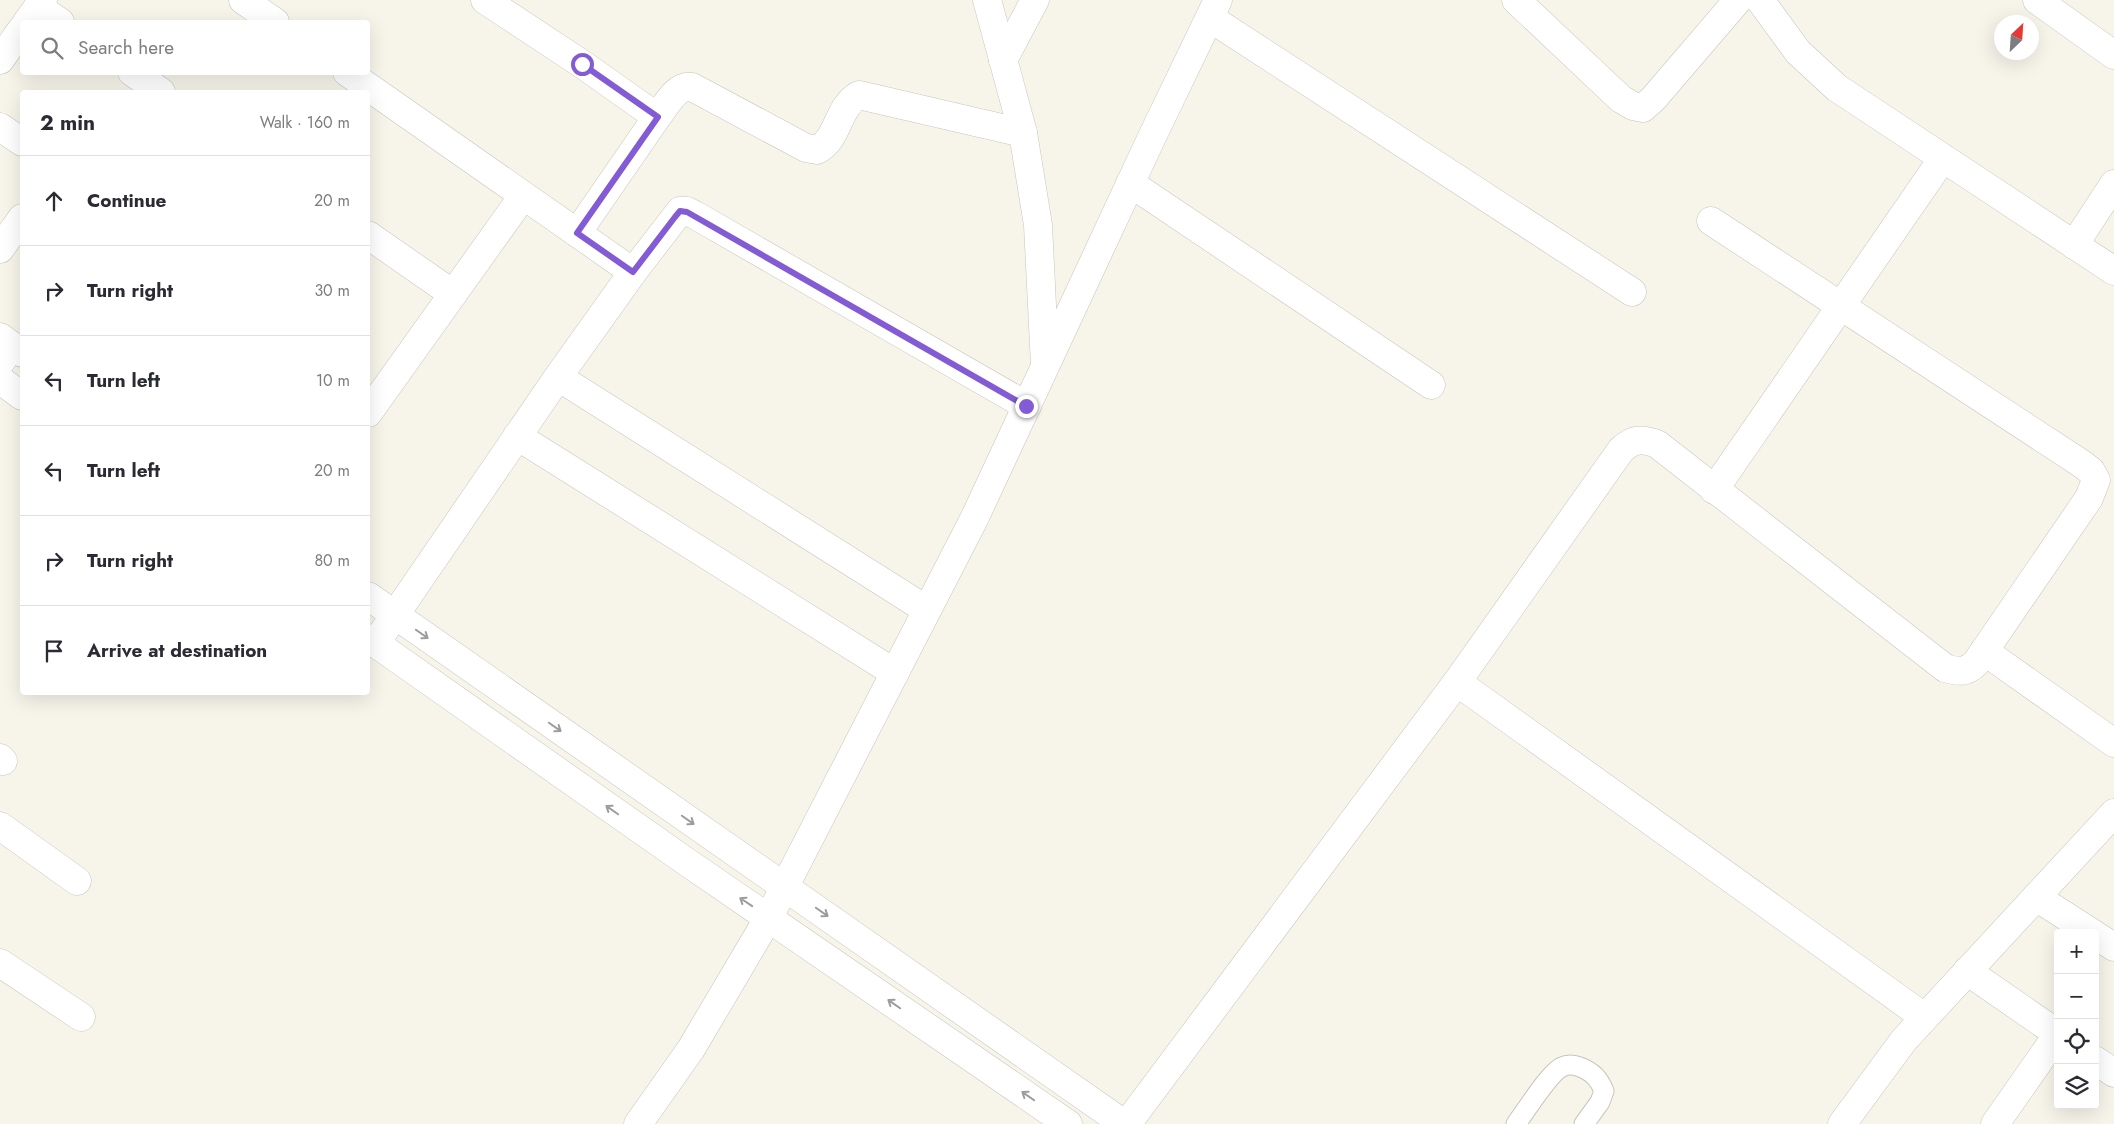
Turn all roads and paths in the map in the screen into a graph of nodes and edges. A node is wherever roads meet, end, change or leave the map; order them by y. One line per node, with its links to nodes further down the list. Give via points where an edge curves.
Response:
1 (243, 0): 12 (street)
2 (485, 0): 20 (street)
3 (987, 0): 16 (street)
4 (1035, 0): 16 (street)
5 (1516, 0): 6 (street, via 1621,98 1643,108)
6 (1738, 0)
7 (1760, 0): 24 (street, via 1798,52 1837,88)
8 (2040, 1): 14 (street)
9 (1214, 9): 25 (street); 36 (street)
10 (33, 15): 11 (street)
11 (52, 20)
12 (272, 20)
13 (20, 33): 15 (street)
14 (2114, 55)
15 (0, 60)
16 (1003, 60): 22 (street)
17 (136, 75): 19 (street)
18 (351, 75): 27 (street)
19 (158, 90)
20 (658, 117): 22 (street, via 678,89 685,86 806,148 817,150 829,141 846,106 859,95); 30 (street)
21 (0, 126): 23 (street)
22 (1023, 133): 39 (street, via 1038,225)
23 (20, 141)
24 (1943, 158): 32 (street); 38 (street)
25 (1130, 183): 39 (street); 42 (street)
26 (2114, 184): 32 (street)
27 (523, 196): 30 (street); 37 (street)
28 (20, 221): 33 (street)
29 (1711, 221): 38 (street)
30 (577, 233): 35 (street)
31 (370, 236): 37 (street)
32 (2074, 245): 34 (street)
33 (0, 249)
34 (2114, 271)
35 (633, 272): 40 (street); 45 (street, via 680,211 687,212)
36 (1632, 292)
37 (453, 294): 44 (street)
38 (1842, 306): 47 (street); 52 (street, via 2082,464 2096,480 2088,498)
39 (1045, 366): 45 (street)
40 (558, 378): 46 (street); 49 (street)
41 (0, 380): 43 (street)
42 (1431, 385)
43 (20, 395)
44 (371, 400)
45 (1026, 406): 49 (street, via 974,519)
46 (518, 436): 50 (street); 53 (street)
47 (1714, 490): 52 (street, via 1945,668 1969,670); 54 (street, via 1657,444 1642,438 1630,442 1621,450)
48 (370, 597): 50 (street)
49 (927, 610): 53 (street)
50 (394, 615): 51 (street); 59 (street, one-way to 59)
51 (371, 641): 61 (street, one-way to 51)
52 (1984, 651): 55 (street)
53 (895, 673): 59 (street)
54 (1457, 682): 68 (street); 75 (street)
55 (2114, 743)
56 (2114, 813): 60 (street)
57 (0, 826): 58 (street)
58 (77, 881)
59 (785, 886): 61 (street); 75 (street, one-way to 75)
60 (2036, 897): 62 (street); 66 (street)
61 (769, 918): 73 (street, via 691,1049); 74 (street, one-way to 61)
62 (2086, 929)
63 (2099, 937): 64 (street)
64 (2114, 946)
65 (0, 963): 67 (street)
66 (1967, 971): 68 (street); 69 (street)
67 (81, 1017)
68 (1924, 1017): 78 (street)
69 (2054, 1031)
70 (2054, 1040): 79 (street)
71 (2099, 1063): 72 (street)
72 (2114, 1073)
73 (638, 1124)
74 (1068, 1124)
75 (1126, 1124)
76 (1516, 1124): 77 (lane, via 1551,1076 1561,1067 1574,1064 1598,1078 1604,1091)
77 (1584, 1124)
78 (1842, 1124)
79 (1995, 1124)

